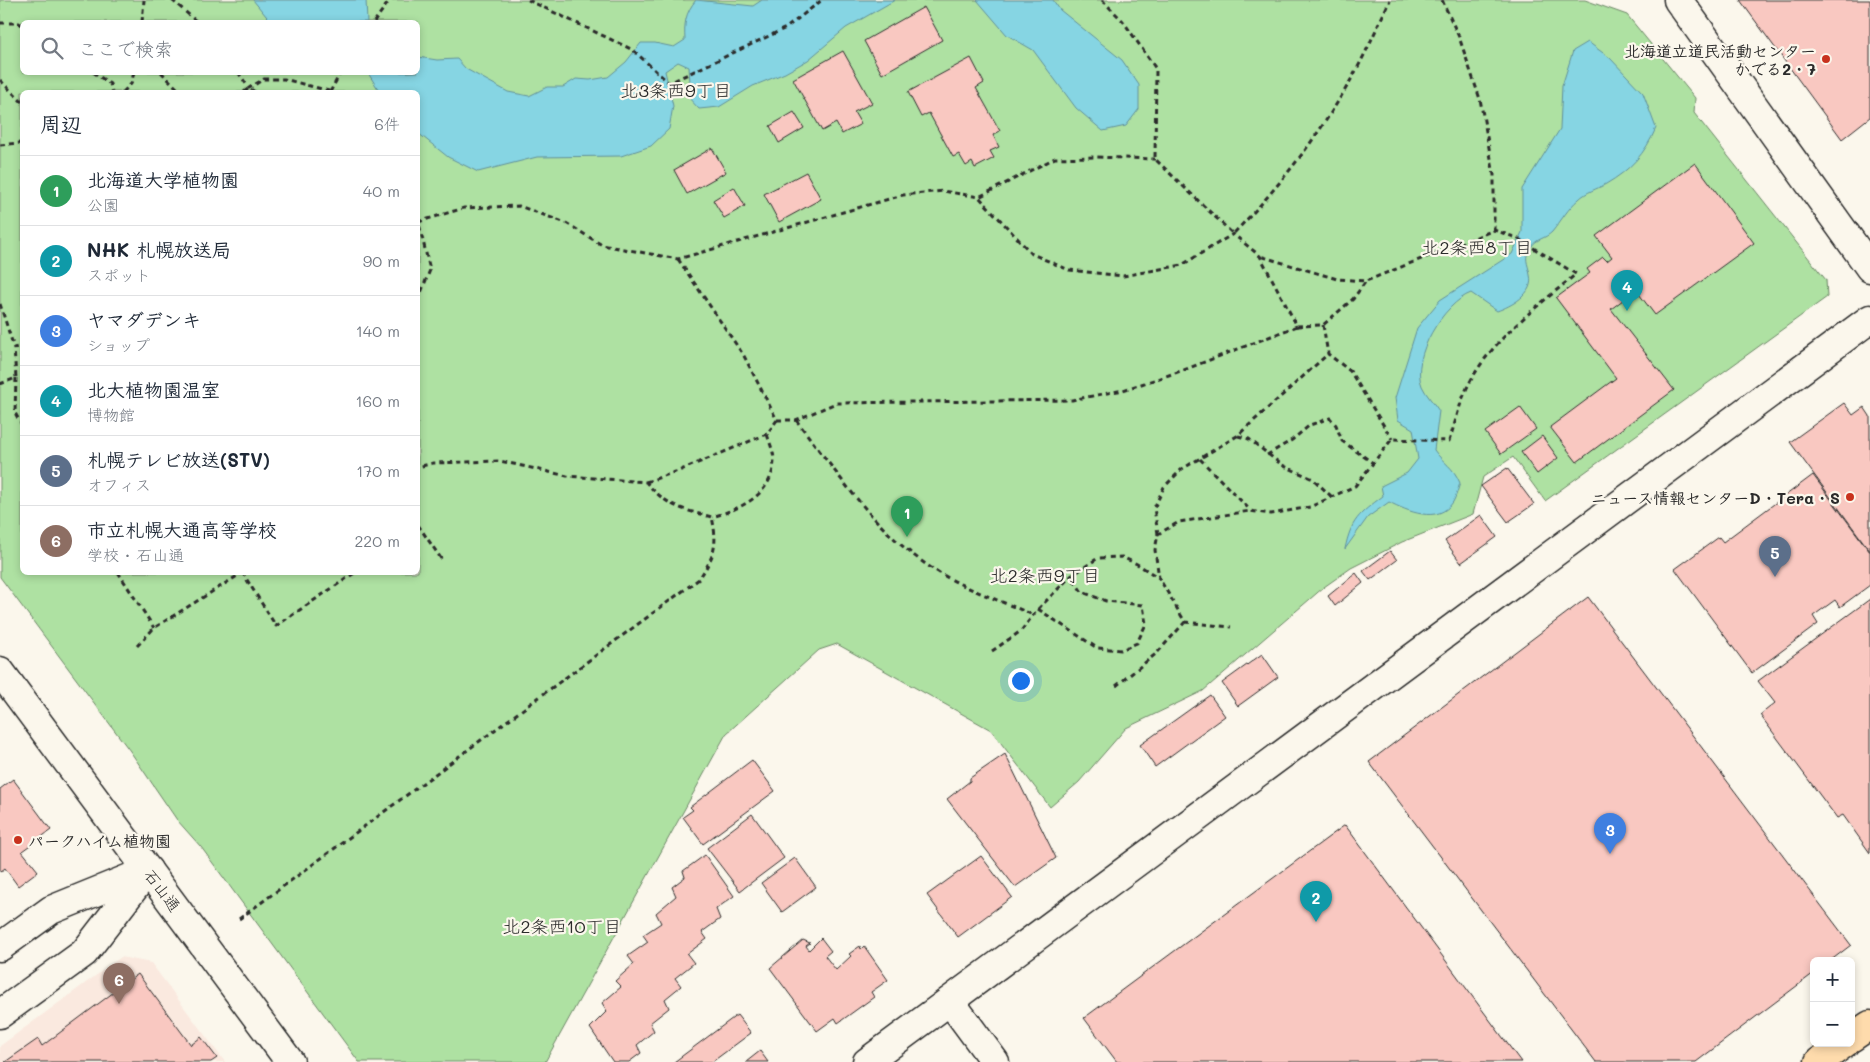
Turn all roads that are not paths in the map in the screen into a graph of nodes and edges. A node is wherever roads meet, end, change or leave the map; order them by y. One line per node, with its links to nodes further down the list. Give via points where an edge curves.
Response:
1 (1678, 0): 2 (street)
2 (1870, 268)
3 (1870, 319): 7 (street)
4 (0, 671): 5 (street, 石山通)
5 (148, 870): 6 (street, via 51,910); 8 (street, via 84,952); 12 (street, 石山通)
6 (0, 947)
7 (950, 1001): 13 (street); 14 (street)
8 (0, 1014)
9 (1870, 1025): 10 (highway)
10 (1855, 1035)
11 (1840, 1047): 15 (highway)
12 (290, 1062)
13 (867, 1062)
14 (995, 1062)
15 (1819, 1062)

